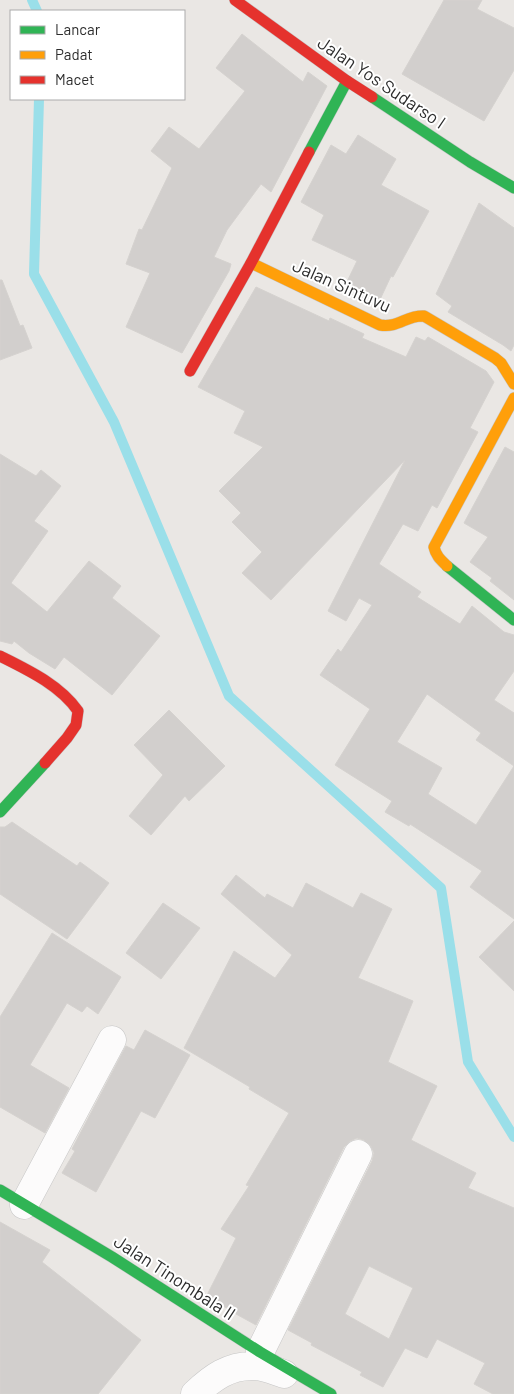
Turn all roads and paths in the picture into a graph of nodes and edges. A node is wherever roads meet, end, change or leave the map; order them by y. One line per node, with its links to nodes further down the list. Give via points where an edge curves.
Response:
1 (235, 0): 2 (street, Jalan Yos Sudarso I)
2 (347, 81): 3 (street, Jalan Yos Sudarso I); 4 (street)
3 (514, 188)
4 (251, 263): 5 (street); 6 (street, Jalan Sintuvu, via 380,325 392,326 413,316 424,316 495,358)
5 (190, 371)
6 (514, 384)
7 (514, 398): 8 (street, via 434,547 439,559)
8 (514, 620)
9 (0, 656): 10 (street, via 31,672 69,699 78,712 78,718 67,738)
10 (0, 812)
11 (112, 1040): 14 (street)
12 (358, 1154): 15 (street)
13 (0, 1190): 14 (street, Jalan Tinombala II)
14 (24, 1204): 15 (street, Jalan Tinombala II)
15 (260, 1352): 16 (street, Jalan Tinombala II)
16 (303, 1378): 17 (street, via 254,1366 236,1368 224,1371); 18 (street, Jalan Tinombala II)
17 (195, 1394)
18 (331, 1394)

